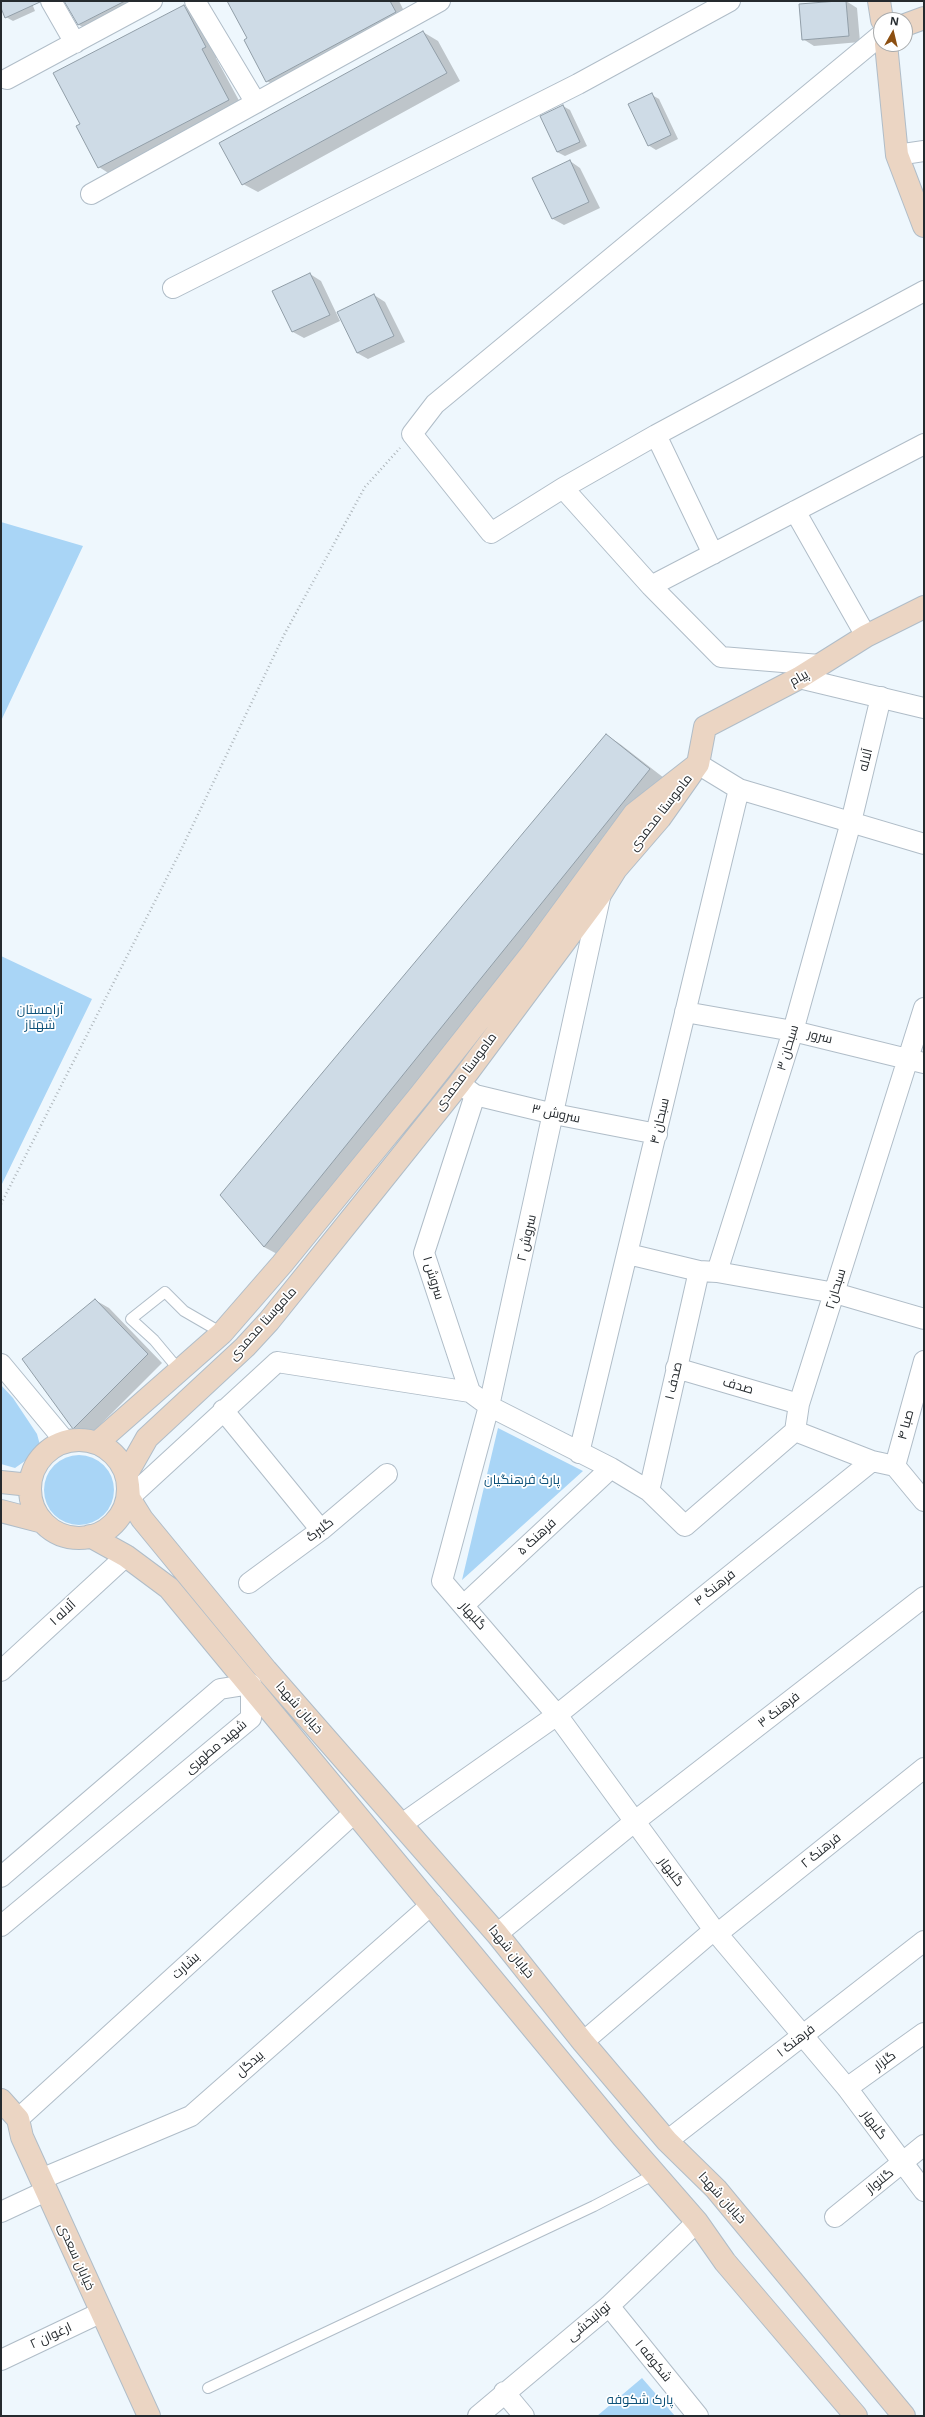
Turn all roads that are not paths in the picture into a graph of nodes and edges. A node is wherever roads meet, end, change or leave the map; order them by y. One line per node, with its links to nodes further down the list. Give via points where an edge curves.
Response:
1 (51, 1): 12 (street)
2 (152, 1): 12 (street)
3 (195, 1): 15 (street)
4 (440, 1): 7 (street)
5 (730, 1): 20 (street, via 578,84)
6 (879, 1): 8 (main road)
7 (419, 6): 15 (street)
8 (881, 12)
9 (924, 18): 10 (main road)
10 (913, 22)
11 (873, 42): 24 (street, via 435,404 412,434 491,533)
12 (74, 43): 14 (street)
13 (887, 52): 17 (main road)
14 (7, 79)
15 (256, 103): 18 (street)
16 (924, 151): 17 (street)
17 (898, 155): 19 (main road)
18 (91, 194)
19 (924, 226)
20 (172, 288)
21 (924, 290): 22 (street)
22 (656, 435): 24 (street); 26 (street)
23 (924, 444): 25 (street)
24 (563, 488): 27 (street)
25 (795, 511): 26 (street); 29 (street)
26 (713, 554): 27 (street)
27 (651, 586): 30 (street, via 721,657)
28 (924, 607): 29 (main road, پیام)
29 (866, 636): 30 (main road, پیام)
30 (820, 665): 31 (main road, پیام)
31 (800, 678): 32 (street); 34 (main road, پیام, via 705,727)
32 (881, 697): 33 (street); 36 (street, آلاله)
33 (924, 708)
34 (698, 764): 35 (street); 38 (main road, ماموستا محمدی, via 660,818 616,869); 50 (main road, ماموستا محمدی, via 634,814 532,953 425,1089)
35 (738, 789): 36 (street); 40 (street, سبحان ۴)
36 (851, 822): 37 (street); 41 (street, سبحان ۳)
37 (924, 844)
38 (601, 893): 43 (main road, ماموستا محمدی); 44 (street, سروش ۲)
39 (924, 1008): 42 (street, سبحان۲)
40 (685, 1012): 41 (street, سرور); 45 (street, سبحان ۴)
41 (794, 1031): 42 (street, سرور); 47 (street, سبحان ۳)
42 (916, 1061): 48 (street, سبحان۲)
43 (467, 1089): 44 (street, سروش ۳); 55 (street, سروش ۱, via 424,1253); 69 (main road, ماموستا محمدی, via 269,1321 245,1347 147,1438)
44 (554, 1114): 45 (street, سروش ۳); 57 (street, سروش ۲)
45 (657, 1134): 46 (street, سبحان ۴)
46 (628, 1254): 47 (street); 62 (street, سبحان ۴)
47 (708, 1271): 48 (street); 53 (street, صدف ۱)
48 (835, 1293): 49 (street); 56 (street, سبحان۲)
49 (924, 1319)
50 (222, 1333): 54 (main road, ماموستا محمدی); 54 (lane, via 184,1311 165,1292 131,1319 154,1340)
51 (924, 1361): 64 (street, صبا ۴)
52 (1, 1364): 60 (street)
53 (676, 1368): 56 (street, صدف); 70 (street, صدف ۱)
54 (180, 1371): 61 (main road, ماموستا محمدی)
55 (470, 1392): 57 (street); 58 (street, via 277,1362)
56 (799, 1404): 59 (street, سبحان۲)
57 (489, 1406): 62 (street); 77 (street, سروش ۲)
58 (223, 1410): 69 (street); 74 (street)
59 (796, 1431): 63 (street); 70 (street, via 685,1526)
60 (66, 1441): 61 (main road); 68 (main road, via 52,1447 41,1457 33,1470)
61 (97, 1443): 69 (main road, via 115,1456)
62 (579, 1453): 65 (street)
63 (872, 1461): 64 (street); 83 (street, فرهنگ ۴)
64 (895, 1466): 71 (street)
65 (611, 1468): 70 (street); 80 (street, فرهنگ ۵)
66 (387, 1474): 74 (street, گلبرگ)
67 (1, 1482): 68 (main road)
68 (30, 1484): 73 (main road, via 30,1498)
69 (128, 1486): 75 (main road, via 128,1496 118,1518 110,1526); 82 (main road, خیابان شهدا, via 146,1524)
70 (649, 1491)
71 (924, 1501)
72 (1, 1510): 73 (main road)
73 (43, 1522): 75 (main road, via 62,1534 73,1537)
74 (321, 1530): 78 (street, گلبرگ)
75 (90, 1536): 76 (main road, خیابان شهدا)
76 (126, 1556): 81 (street, آلاله ۱); 82 (main road, خیابان شهدا, via 169,1588)
77 (442, 1581): 80 (street, گلبهار)
78 (249, 1583)
79 (924, 1597): 86 (street, فرهنگ ۳)
80 (464, 1605): 83 (street, گلبهار)
81 (1, 1671)
82 (258, 1677): 85 (main road, خیابان شهدا); 87 (main road, خیابان شهدا); 88 (street, via 220,1689); 90 (street, شهید مطهری, via 251,1718)
83 (557, 1715): 86 (street, گلبهار); 87 (street, فرهنگ ۴)
84 (924, 1768): 91 (street, فرهنگ ۲)
85 (354, 1813): 89 (main road, خیابان شهدا); 99 (street, بشارت)
86 (634, 1822): 91 (street, گلبهار); 92 (street, فرهنگ ۳)
87 (402, 1824): 92 (main road, خیابان شهدا)
88 (1, 1878)
89 (432, 1904): 103 (main road, خیابان شهدا); 104 (street, بیدگل, via 191,2116)
90 (1, 1926)
91 (716, 1932): 95 (street, گلبهار); 96 (street, فرهنگ ۲)
92 (497, 1934): 96 (main road, خیابان شهدا)
93 (924, 1941): 95 (street, فرهنگ ۱)
94 (924, 2033): 97 (street, گلزار)
95 (803, 2036): 97 (street, گلبهار); 100 (street, فرهنگ ۱)
96 (583, 2042): 100 (main road, خیابان شهدا)
97 (847, 2088): 102 (street, گلبهار)
98 (1, 2100): 99 (main road, خیابان سعدی)
99 (18, 2119): 104 (main road, خیابان سعدی, via 22,2137)
100 (667, 2141): 119 (main road, خیابان شهدا, via 721,2195)
101 (924, 2145): 102 (street, گلنواز)
102 (902, 2162): 105 (street, گلبهار); 107 (street, گلنواز)
103 (655, 2174): 108 (main road, خیابان شهدا); 112 (lane, via 594,2206)
104 (43, 2185): 106 (street, بیدگل); 110 (main road, خیابان سعدی)
105 (924, 2191)
106 (1, 2212)
107 (835, 2217)
108 (697, 2222): 109 (street, توانبخشی); 118 (main road, خیابان شهدا, via 725,2262)
109 (609, 2306): 113 (street, توانبخشی); 117 (street, شکوفه ۱)
110 (102, 2312): 111 (street, ارغوان ۲); 114 (main road, خیابان سعدی)
111 (1, 2360)
112 (208, 2388)
113 (504, 2392): 115 (street, توانبخشی); 116 (street)
114 (149, 2416)
115 (478, 2416)
116 (524, 2416)
117 (698, 2416)
118 (856, 2416)
119 (904, 2416)

